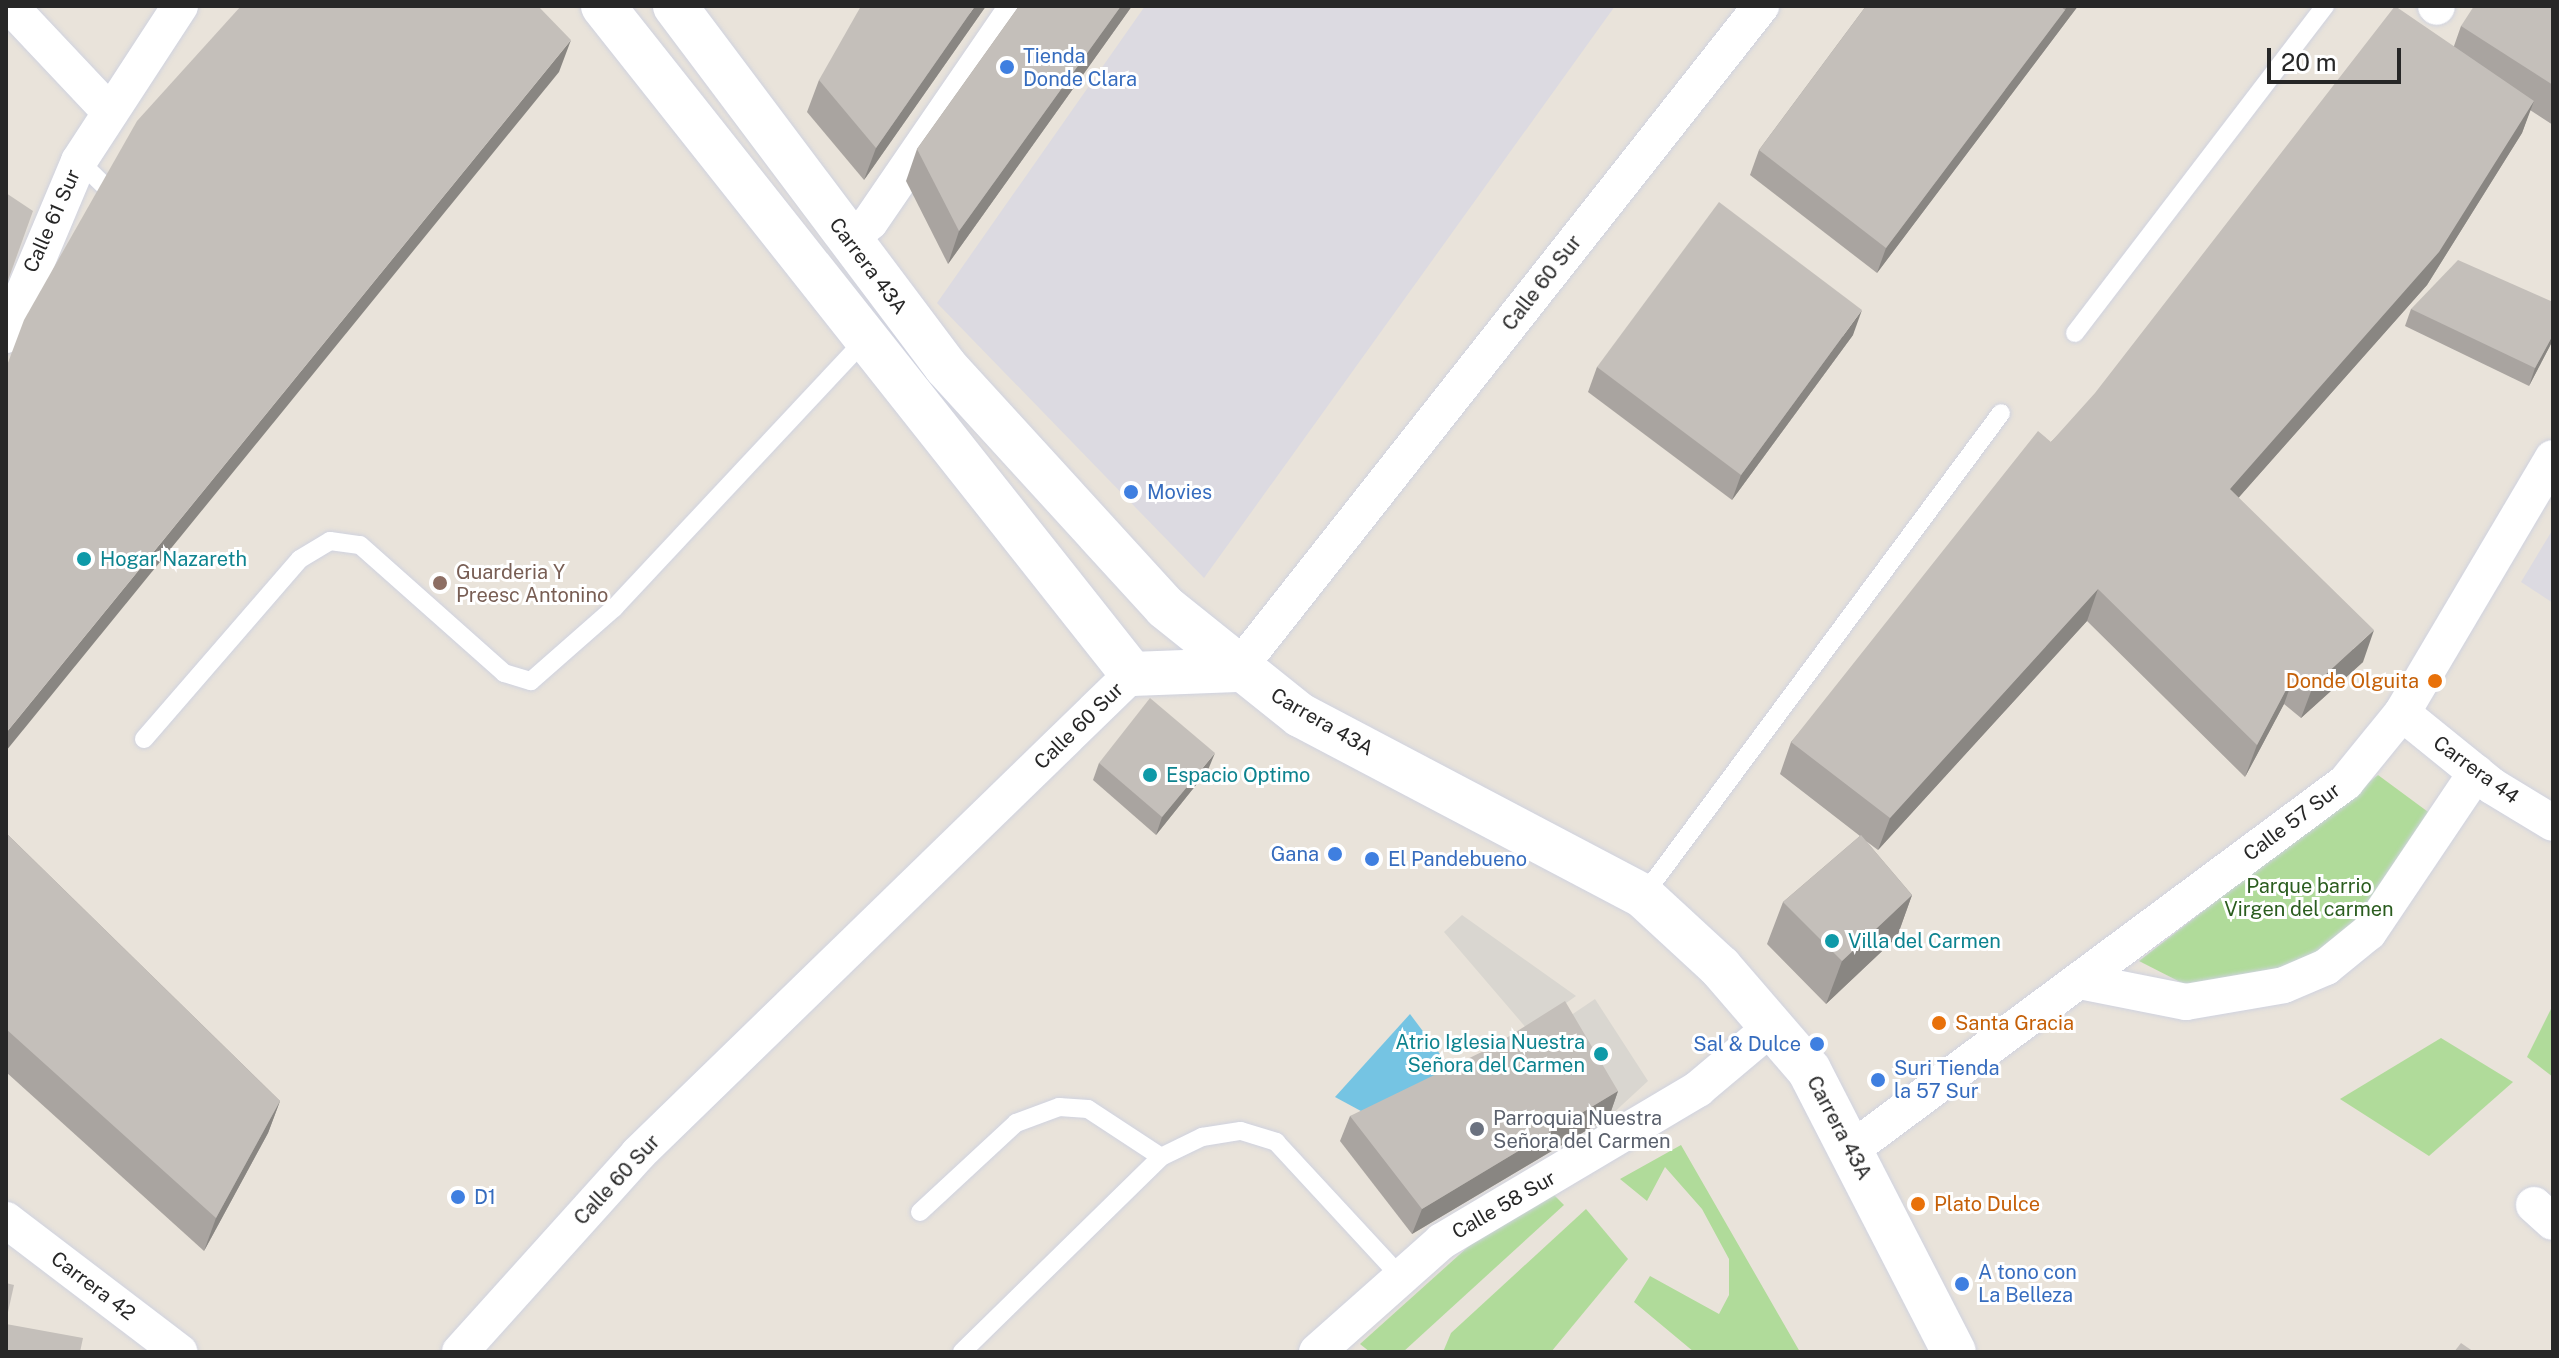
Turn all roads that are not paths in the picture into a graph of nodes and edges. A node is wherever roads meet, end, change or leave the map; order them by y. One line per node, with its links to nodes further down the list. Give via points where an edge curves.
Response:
1 (10, 6): 8 (street)
2 (180, 6): 8 (street, Calle 61 Sur)
3 (603, 6): 14 (main road)
4 (675, 6): 11 (main road, Carrera 43A)
5 (1018, 6): 11 (street, via 870,222)
6 (1761, 6): 17 (street, Calle 60 Sur)
7 (2325, 6): 12 (lane)
8 (110, 112): 9 (street, Calle 61 Sur)
9 (79, 161): 10 (lane); 13 (street, Calle 61 Sur)
10 (136, 219)
11 (848, 241): 17 (main road, Carrera 43A, via 946,367 1165,607)
12 (2075, 333)
13 (6, 335)
14 (863, 342): 18 (main road); 20 (lane, via 614,608 531,681 504,673 360,545 330,541 300,559)
15 (2001, 413): 23 (lane)
16 (2553, 458): 19 (street, Calle 57 Sur)
17 (1237, 670): 18 (main road, Calle 60 Sur); 23 (main road, Carrera 43A, via 1300,715)
18 (1132, 674): 32 (street, Calle 60 Sur, via 638,1154)
19 (2402, 713): 21 (street, Carrera 44); 24 (street, Calle 57 Sur, via 2346,782)
20 (144, 739)
21 (2476, 773): 22 (street, Carrera 44); 24 (street, via 2369,932 2326,967 2284,985 2186,1002)
22 (2553, 823)
23 (1643, 896): 25 (main road, Carrera 43A)
24 (2080, 981): 26 (street, Calle 57 Sur)
25 (1774, 1025): 26 (main road, Carrera 43A, via 1809,1070); 30 (street, Calle 58 Sur, via 1709,1081 1442,1241)
26 (1852, 1149): 35 (main road, Carrera 43A)
27 (1161, 1157): 28 (lane, via 1088,1109 1059,1107 1016,1123); 30 (lane, via 1202,1137 1241,1131 1276,1142); 33 (lane)
28 (920, 1212)
29 (6, 1220): 31 (street, Carrera 42)
30 (1400, 1276): 34 (street, Calle 58 Sur)
31 (179, 1352)
32 (460, 1352)
33 (962, 1352)
34 (1317, 1352)
35 (1954, 1352)

